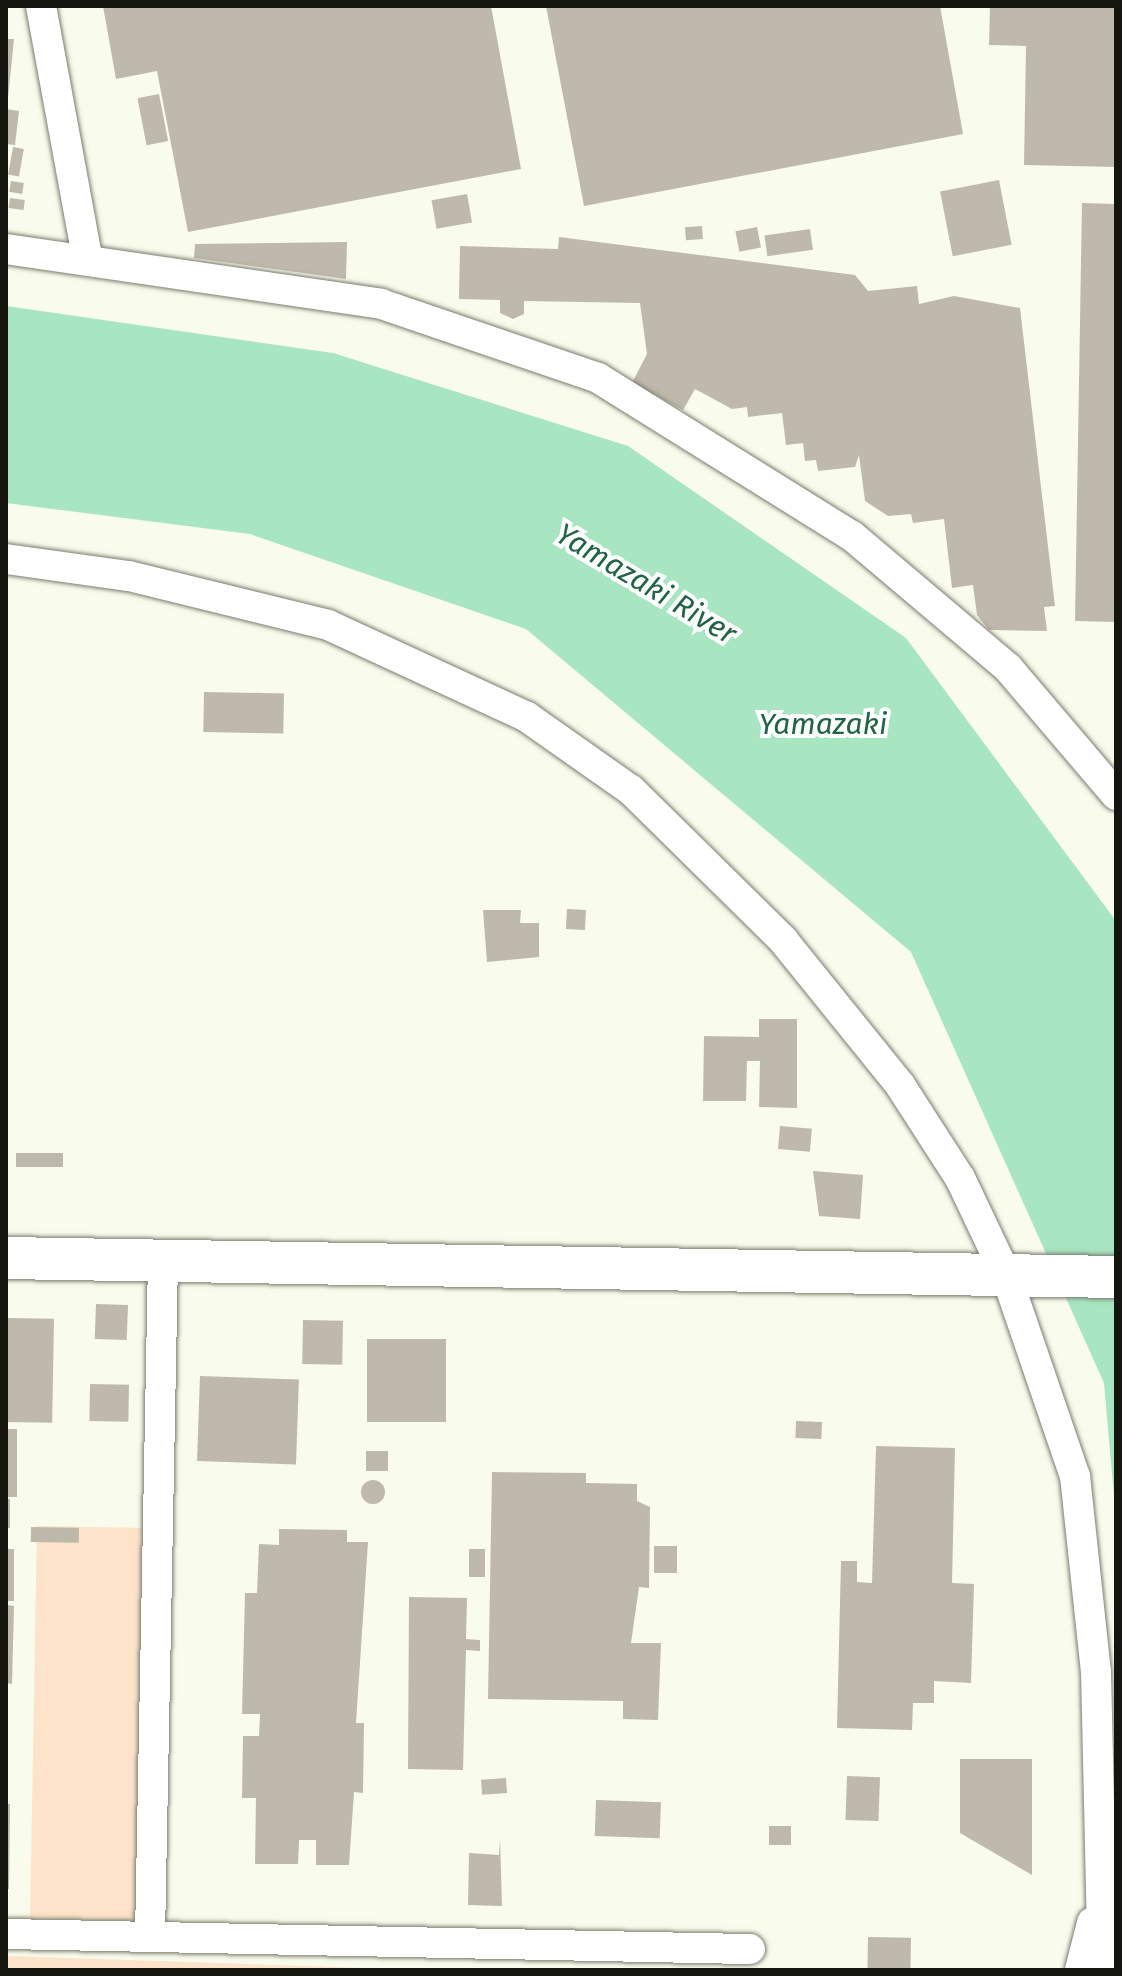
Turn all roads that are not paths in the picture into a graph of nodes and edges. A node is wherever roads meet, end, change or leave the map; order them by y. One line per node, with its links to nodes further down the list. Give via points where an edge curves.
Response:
1 (41, 6): 3 (street)
2 (6, 249): 3 (street)
3 (87, 257): 5 (street, via 381,304 598,378 852,536 1008,668)
4 (6, 559): 8 (street, via 144,579 328,625 527,717 631,790 783,940 900,1085)
5 (1116, 795)
6 (6, 1258): 7 (street)
7 (163, 1260): 8 (street); 12 (street)
8 (1016, 1276): 9 (street); 10 (street, via 1075,1476 1096,1671)
9 (1116, 1277)
10 (1103, 1883): 14 (street); 15 (street)
11 (6, 1934): 12 (street)
12 (150, 1937): 13 (street)
13 (750, 1949)
14 (1080, 1970)
15 (1103, 1970)

